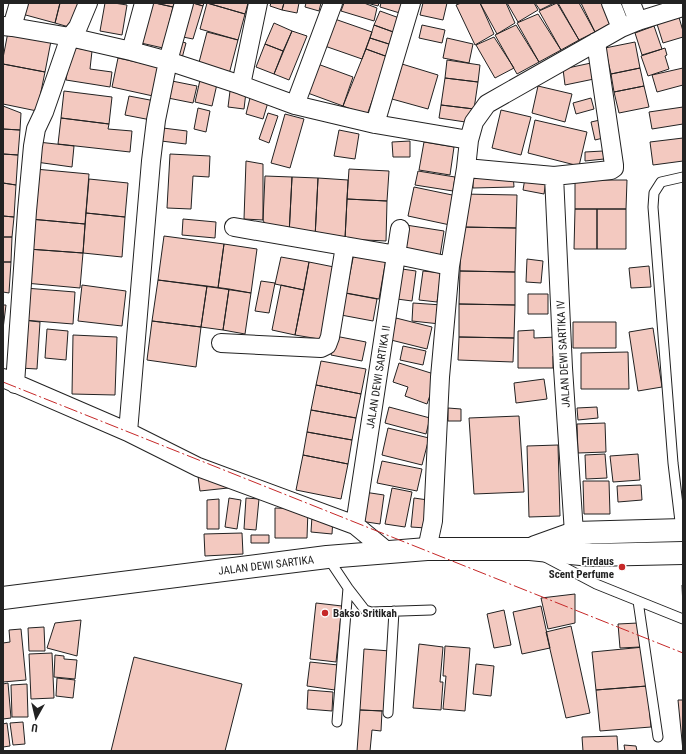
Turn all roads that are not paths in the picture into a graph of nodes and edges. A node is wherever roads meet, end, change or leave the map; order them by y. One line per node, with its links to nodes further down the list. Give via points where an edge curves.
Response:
1 (19, 3): 12 (street)
2 (88, 3): 14 (street, via 78,27)
3 (144, 3): 16 (street)
4 (184, 3): 17 (street)
5 (258, 3): 18 (street)
6 (333, 3): 19 (street)
7 (411, 3): 20 (street)
8 (611, 3): 13 (street)
9 (631, 3): 11 (street)
10 (683, 7): 11 (street)
11 (638, 21): 13 (street)
12 (8, 27): 14 (street)
13 (621, 28): 15 (street)
14 (70, 37): 16 (street); 31 (street, via 36,128)
15 (596, 42): 21 (street, via 487,104 474,122); 23 (street, via 614,168)
16 (131, 51): 17 (street)
17 (168, 61): 18 (street); 32 (street, via 156,120)
18 (241, 85): 19 (street)
19 (295, 105): 20 (street)
20 (375, 124): 21 (street)
21 (469, 140): 22 (street)
22 (466, 168): 23 (street); 29 (street)
23 (554, 176): 37 (street, JALAN DEWI SARTIKA IV)
24 (683, 177): 34 (lane, via 661,182 654,193 653,207)
25 (234, 227): 27 (street)
26 (400, 229): 28 (street, JALAN DEWI SARTIKA II)
27 (344, 246): 28 (street); 30 (street, via 327,345 321,348)
28 (397, 255): 29 (street); 35 (street, JALAN DEWI SARTIKA II)
29 (450, 266): 38 (street, via 440,377 433,521)
30 (221, 343)
31 (9, 381): 32 (street)
32 (128, 432): 35 (street, via 198,467)
33 (683, 462): 34 (lane)
34 (673, 463): 36 (lane)
35 (355, 525): 40 (street)
36 (682, 530): 37 (main road, JALAN DEWI SARTIKA)
37 (574, 533): 39 (main road, JALAN DEWI SARTIKA)
38 (427, 549): 39 (main road, JALAN DEWI SARTIKA); 40 (main road, JALAN DEWI SARTIKA)
39 (530, 549): 41 (main road, JALAN DEWI SARTIKA, via 591,555); 45 (lane, via 596,584)
40 (389, 553): 42 (main road, JALAN DEWI SARTIKA)
41 (683, 553)
42 (327, 557): 43 (lane); 44 (main road, JALAN DEWI SARTIKA)
43 (348, 588): 47 (lane, via 365,610); 50 (lane)
44 (3, 598)
45 (638, 601): 48 (lane); 51 (lane)
46 (431, 610): 47 (lane)
47 (394, 611): 49 (lane)
48 (683, 619)
49 (388, 713)
50 (337, 722)
51 (658, 737)

